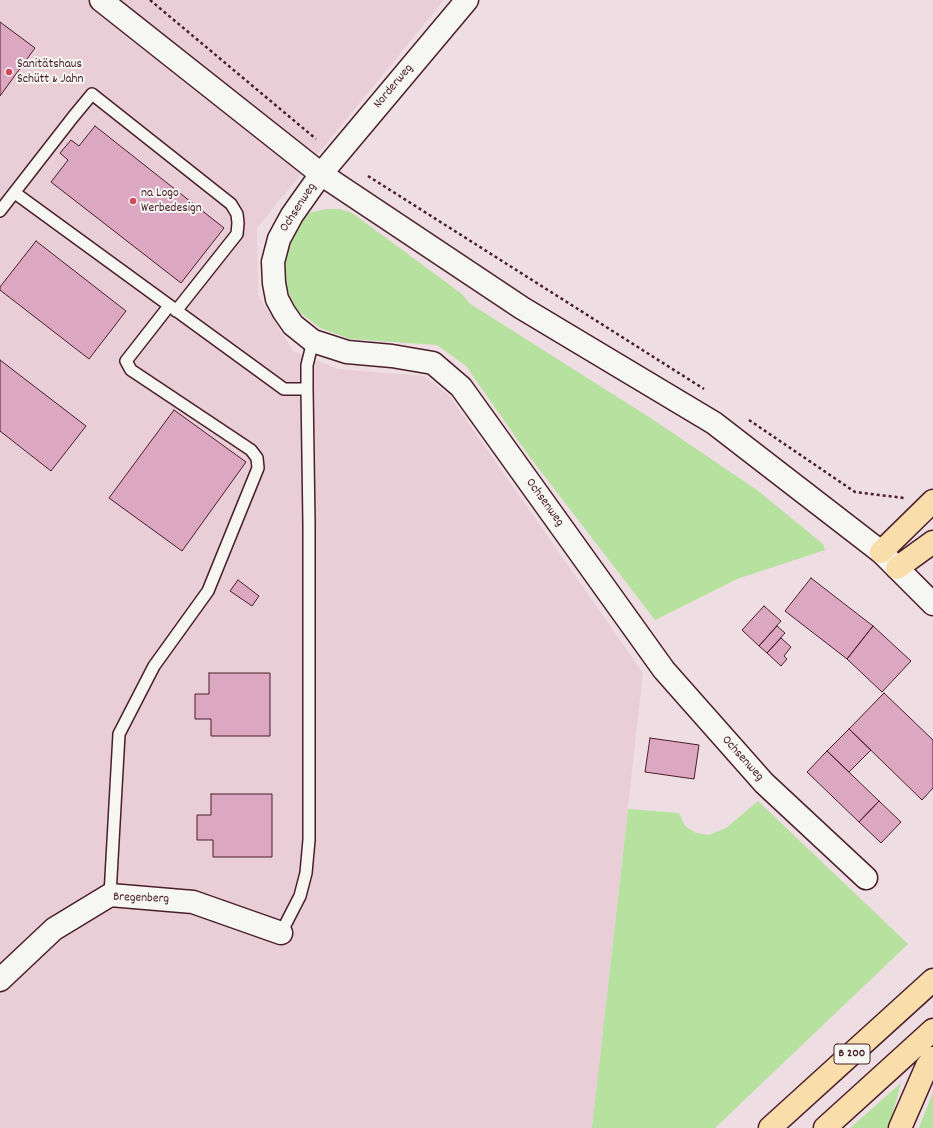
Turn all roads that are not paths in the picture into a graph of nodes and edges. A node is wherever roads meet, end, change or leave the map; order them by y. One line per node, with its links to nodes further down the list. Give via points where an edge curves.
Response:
1 (102, 0): 3 (street, Ochsenweg)
2 (467, 0): 3 (street, Norderweg)
3 (322, 174): 7 (street, Ochsenweg, via 292,215 279,239 273,262 277,299 293,325); 11 (street, Ochsenweg, via 522,308 714,423)
4 (15, 193): 5 (lane); 6 (lane); 6 (lane, via 92,94 231,204 238,214 237,234)
5 (0, 211)
6 (173, 308): 8 (lane, via 284,389); 15 (lane, via 126,361 131,370 251,450 257,458 258,468 208,591 154,666 119,734)
7 (313, 340): 8 (lane, via 307,365); 14 (street, Ochsenweg, via 347,352 433,363 461,387 664,670 764,783)
8 (307, 389): 16 (lane, via 309,840 306,873 300,896)
9 (929, 505): 11 (highway)
10 (933, 542): 12 (highway)
11 (881, 552): 12 (street, Ochsenweg)
12 (896, 568): 13 (street, Ochsenweg)
13 (933, 604)
14 (866, 878)
15 (110, 895): 16 (street, Bregenberg, via 193,902); 17 (street, Bregenberg, via 54,929)
16 (281, 933)
17 (0, 980)
18 (933, 980): 21 (highway, B 200)
19 (933, 1030): 22 (highway, B 200)
20 (933, 1058): 23 (highway, via 927,1066)
21 (770, 1128)
22 (825, 1128)
23 (900, 1128)

